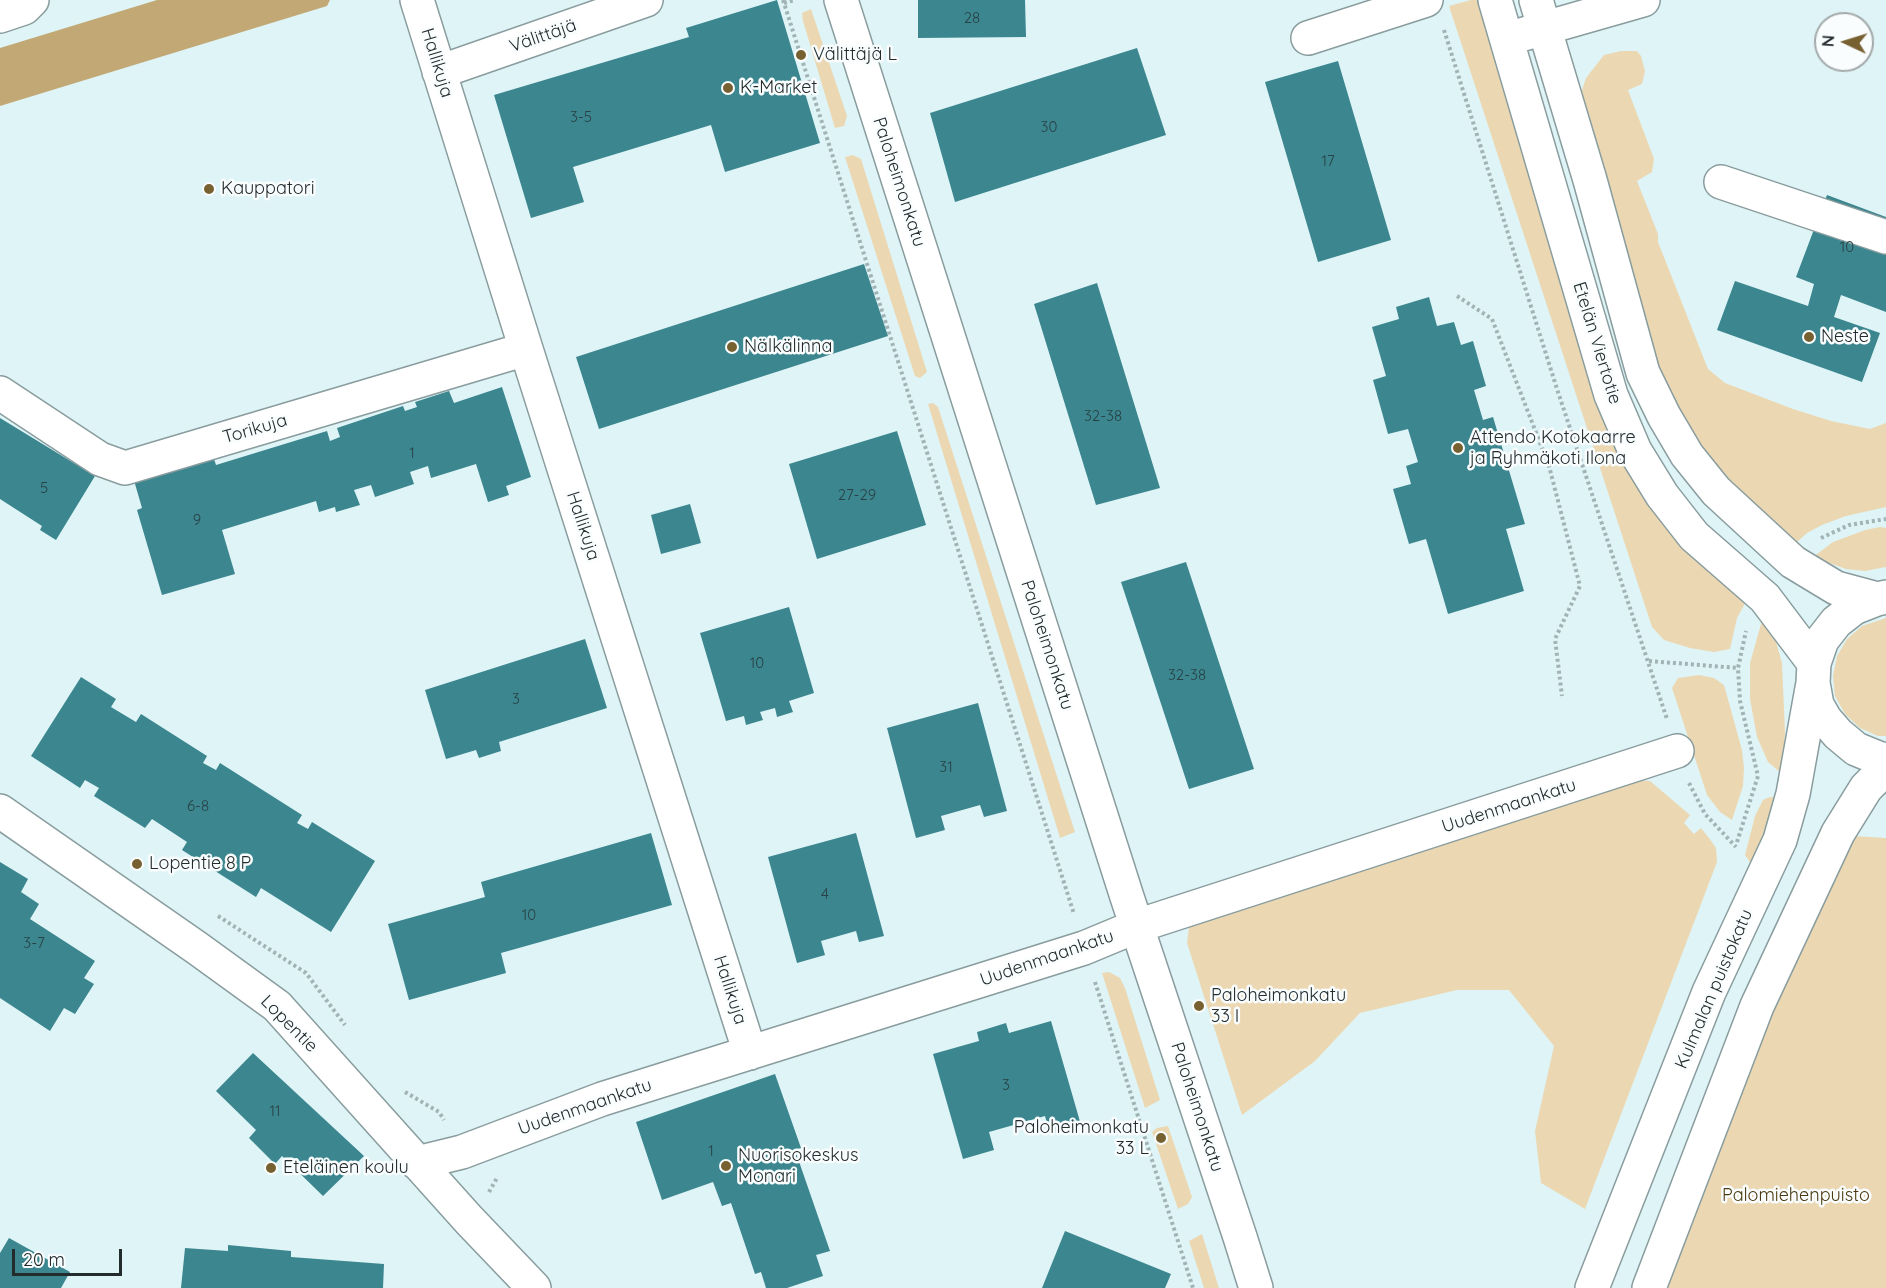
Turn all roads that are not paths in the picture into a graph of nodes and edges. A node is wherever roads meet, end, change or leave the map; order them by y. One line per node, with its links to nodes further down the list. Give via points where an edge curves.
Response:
1 (32, 0): 9 (street, via 24,8)
2 (417, 0): 12 (street, Hallikuja)
3 (646, 0): 12 (street, Välittäjä)
4 (841, 0): 23 (street, Paloheimonkatu)
5 (1495, 0): 11 (street, Etelän Viertotie)
6 (1643, 0): 8 (street)
7 (1434, 11): 10 (street)
8 (1541, 14): 11 (street); 17 (street, Etelän Viertotie, via 1643,372 1664,417 1687,455 1716,491 1793,562 1836,588)
9 (0, 16)
10 (1308, 38)
11 (1506, 39): 18 (street, Etelän Viertotie, via 1611,394 1635,451 1694,536 1765,598)
12 (439, 72): 15 (street, Hallikuja)
13 (1721, 182): 14 (street)
14 (1886, 237)
15 (526, 349): 16 (street, Torikuja, via 125,468 100,459); 24 (street, Hallikuja)
16 (0, 393)
17 (1881, 598): 18 (street, Kulmalan puistokatu, via 1854,608 1836,622 1822,640)
18 (1814, 673): 20 (street, via 1817,705 1838,734 1856,749); 28 (street, Kulmalan puistokatu, via 1793,794 1780,840 1709,992)
19 (1677, 751): 23 (street, Uudenmaankatu)
20 (1886, 760)
21 (1886, 768): 29 (street, via 1866,788 1838,833 1762,996)
22 (0, 811): 25 (street, Lopentie, via 277,1006)
23 (1137, 926): 24 (street, Uudenmaankatu, via 1084,948); 27 (street, Paloheimonkatu)
24 (750, 1053): 25 (street, Uudenmaankatu, via 602,1099 462,1152)
25 (417, 1162): 26 (street, Lopentie)
26 (534, 1288)
27 (1256, 1288)
28 (1592, 1288)
29 (1649, 1288)

